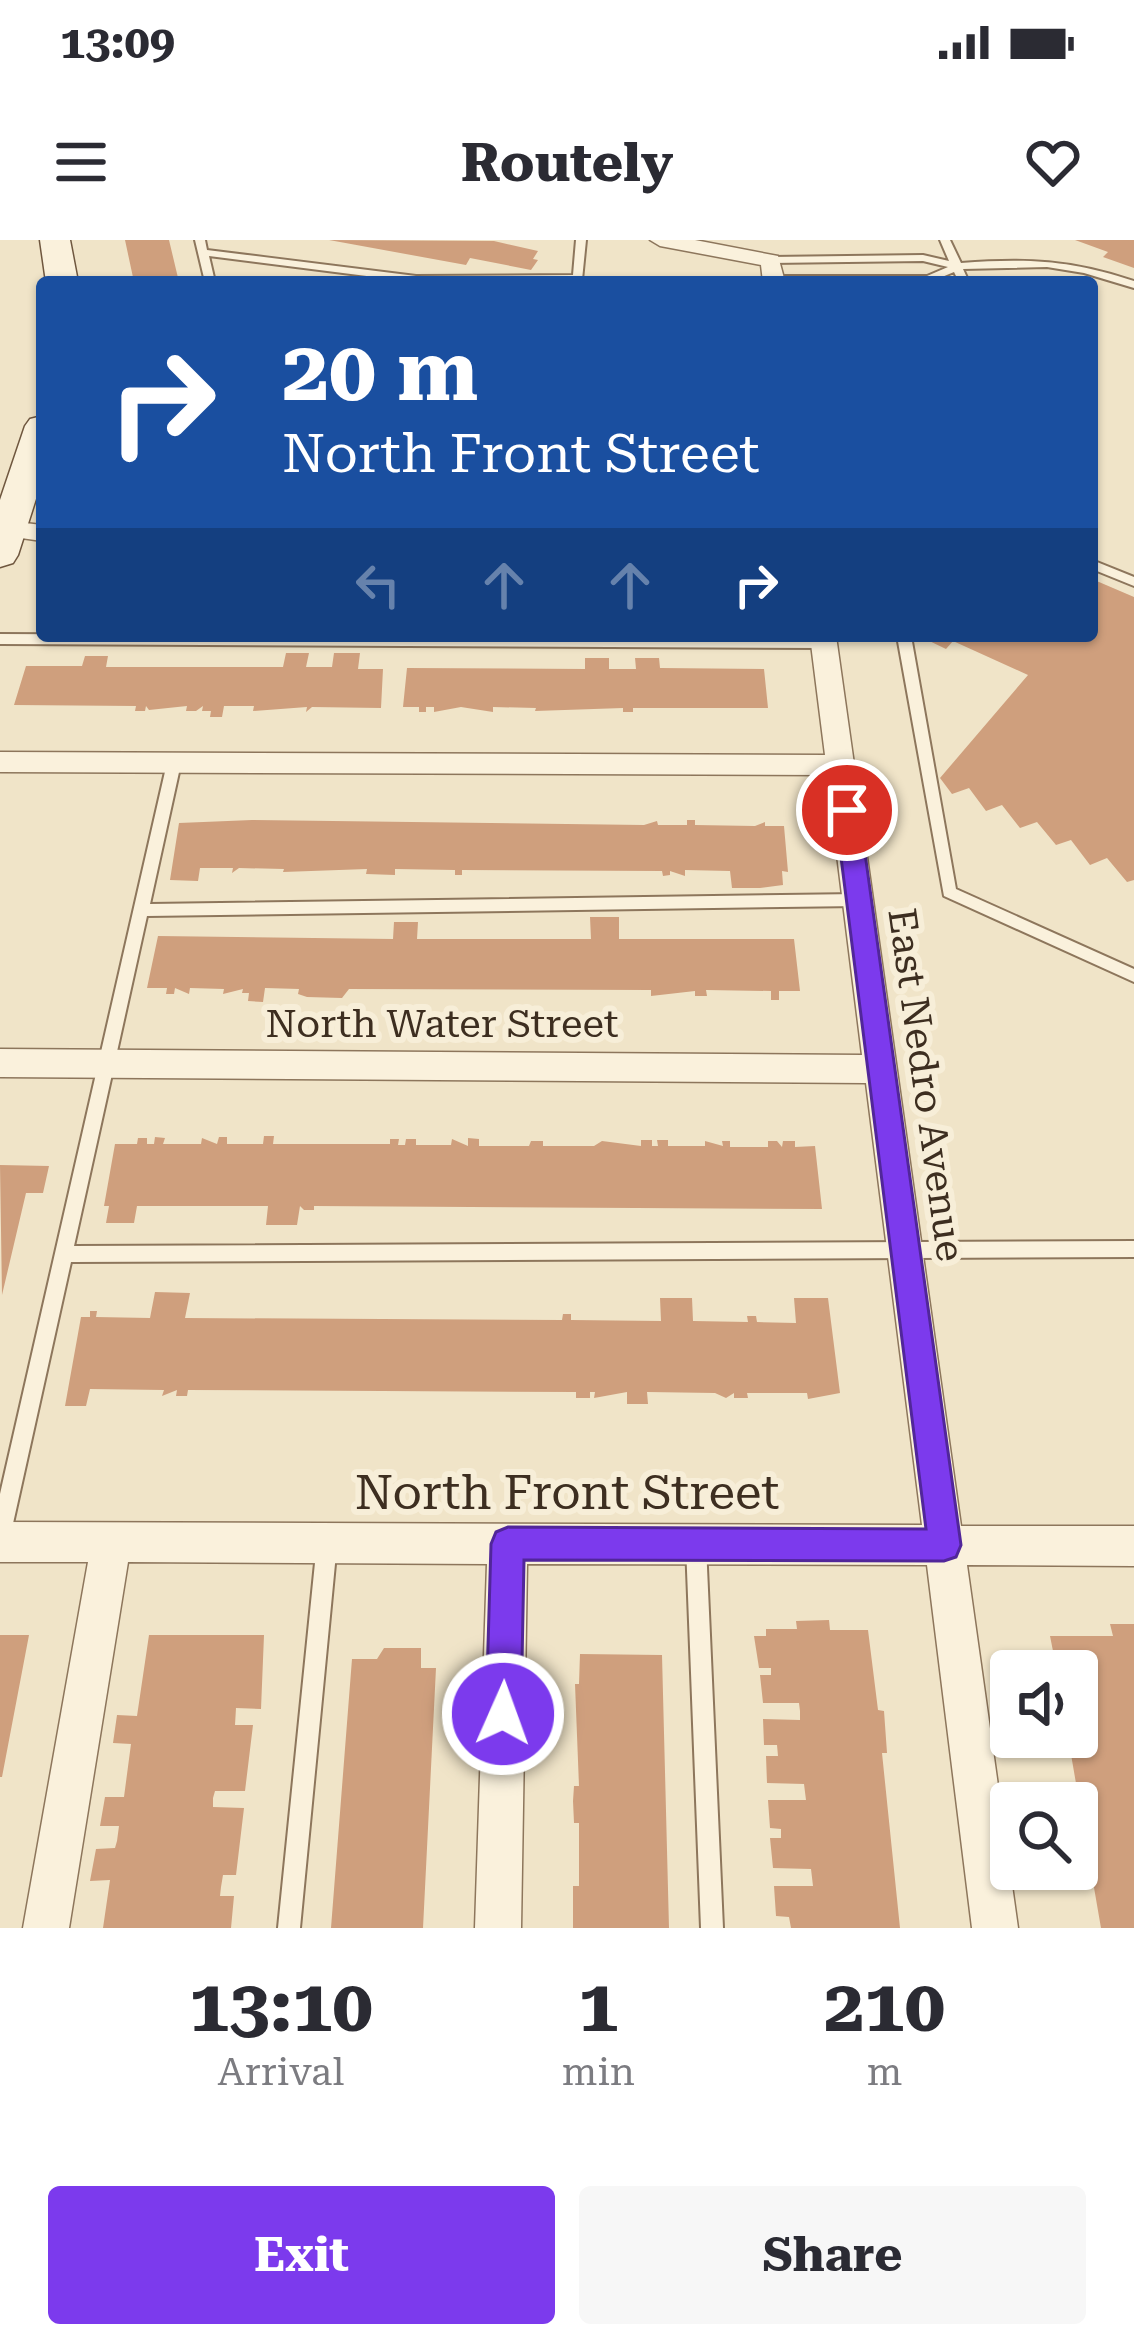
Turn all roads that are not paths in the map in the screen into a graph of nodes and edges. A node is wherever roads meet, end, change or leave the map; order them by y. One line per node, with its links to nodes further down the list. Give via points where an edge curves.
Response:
1 (55, 240): 9 (street)
2 (581, 240): 12 (lane)
3 (660, 240): 5 (street)
4 (945, 240): 7 (lane)
5 (706, 244): 8 (street)
6 (201, 246): 10 (lane); 11 (lane)
7 (958, 266): 8 (lane, via 923,258); 14 (lane); 15 (lane); 16 (lane, via 1053,260)
8 (773, 274): 13 (lane)
9 (61, 276)
10 (208, 276)
11 (396, 276)
12 (578, 276)
13 (813, 276)
14 (936, 276)
15 (962, 276)
16 (1134, 285)
17 (36, 454): 18 (street)
18 (13, 536)
19 (1098, 567): 20 (lane)
20 (1134, 582)
21 (0, 639): 22 (lane)
22 (36, 639)
23 (823, 642): 27 (street, East Nedro Avenue)
24 (905, 642): 30 (lane, via 950,892)
25 (0, 762): 26 (street)
26 (174, 763): 27 (street); 29 (lane)
27 (841, 765): 28 (street, East Nedro Avenue)
28 (859, 900): 29 (lane); 33 (street, East Nedro Avenue)
29 (140, 910): 32 (lane)
30 (1134, 976)
31 (0, 1063): 32 (street, North Water Street)
32 (105, 1063): 33 (street, North Water Street); 36 (lane)
33 (883, 1070): 35 (street, East Nedro Avenue)
34 (1134, 1249): 35 (lane)
35 (907, 1250): 36 (lane); 42 (street, East Nedro Avenue)
36 (63, 1254): 37 (lane)
37 (0, 1539): 38 (street, North Front Street)
38 (111, 1542): 39 (street, North Front Street); 44 (street)
39 (327, 1544): 40 (street, North Front Street); 45 (lane)
40 (508, 1544): 41 (street, North Front Street); 46 (street)
41 (696, 1545): 42 (street, North Front Street); 47 (lane)
42 (944, 1545): 43 (street, North Front Street); 48 (street, East Nedro Avenue)
43 (1134, 1546)
44 (46, 1928)
45 (290, 1928)
46 (498, 1928)
47 (712, 1928)
48 (995, 1928)

